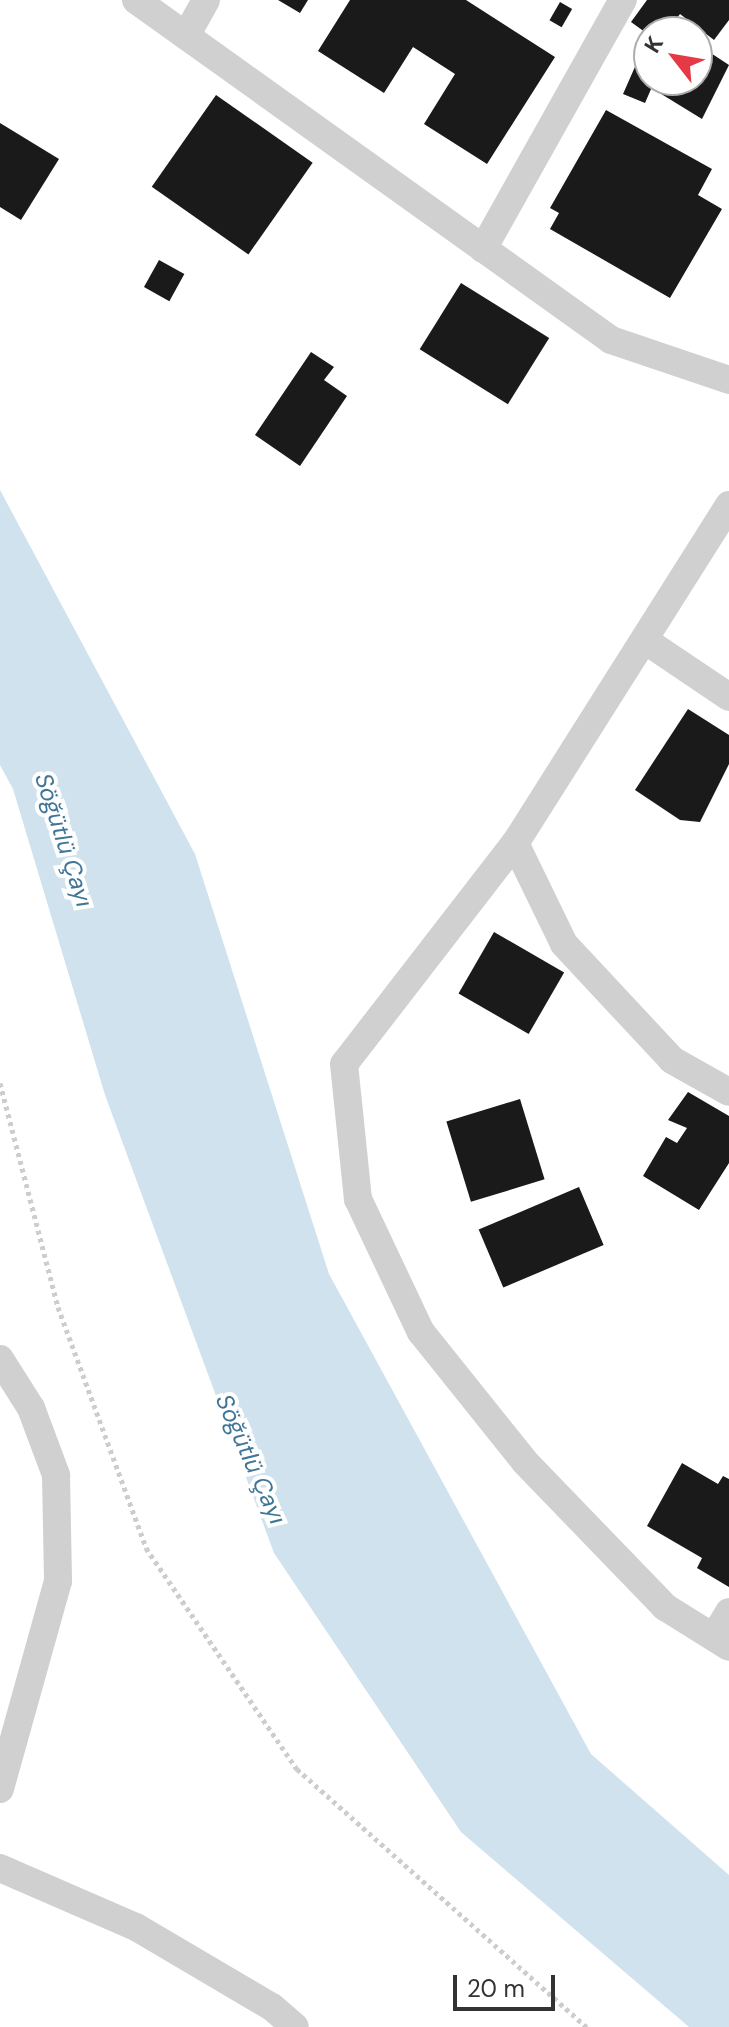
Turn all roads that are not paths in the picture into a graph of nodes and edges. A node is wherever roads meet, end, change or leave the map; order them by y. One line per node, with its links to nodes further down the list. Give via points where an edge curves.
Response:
1 (136, 0): 4 (street)
2 (206, 0): 4 (street)
3 (623, 0): 5 (street)
4 (186, 36): 5 (street)
5 (483, 249): 6 (street, via 611,340)
6 (729, 380)
7 (729, 505): 8 (street)
8 (646, 641): 9 (street); 10 (street)
9 (729, 697)
10 (515, 843): 11 (street, via 564,944 672,1060); 14 (street, via 344,1064 358,1199 421,1332 525,1462 665,1607)
11 (729, 1092)
12 (0, 1359): 15 (street, via 31,1408 56,1475 58,1581)
13 (729, 1612): 14 (street)
14 (722, 1642)
15 (2, 1772)
16 (0, 1868): 17 (street, via 136,1927 272,2007)
17 (295, 2027)

